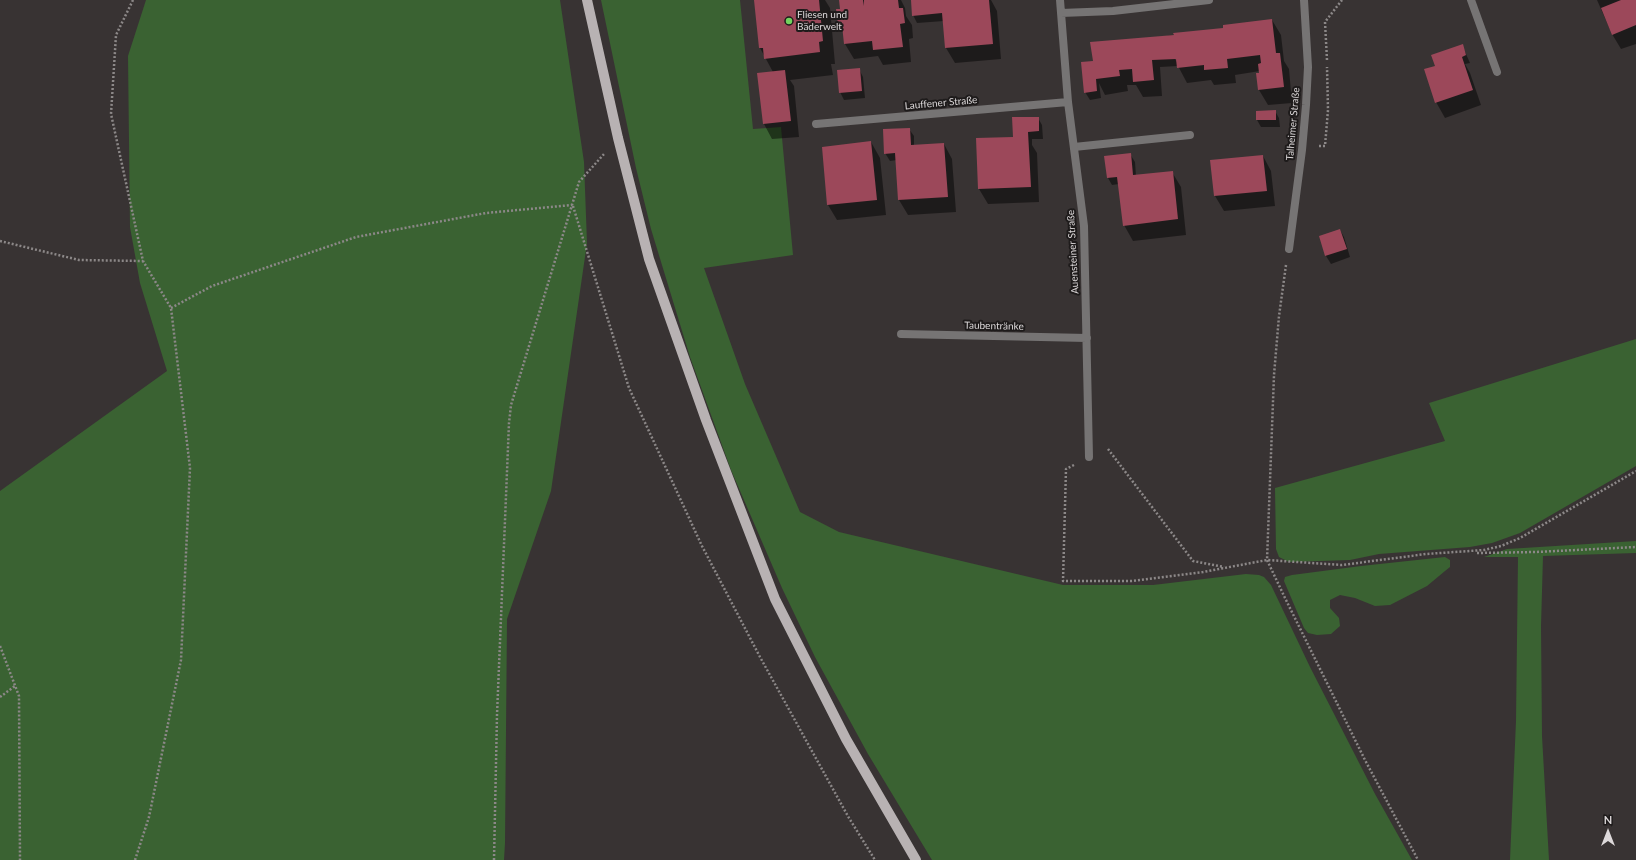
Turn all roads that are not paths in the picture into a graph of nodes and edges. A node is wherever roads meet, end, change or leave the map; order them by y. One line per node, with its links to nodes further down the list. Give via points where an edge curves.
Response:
1 (587, 0): 16 (main road, via 649,259 706,420 775,599 846,739)
2 (1060, 0): 6 (street, Auensteiner Straße)
3 (1209, 0): 6 (street, via 1113,11)
4 (1304, 0): 12 (street, Talheimer Straße, via 1308,60 1306,105)
5 (1471, 0): 7 (street)
6 (1061, 13): 8 (street, Auensteiner Straße)
7 (1497, 72)
8 (1068, 102): 9 (street, Lauffener Straße); 11 (street, Auensteiner Straße)
9 (816, 124)
10 (1190, 135): 11 (street)
11 (1074, 147): 14 (street, Auensteiner Straße, via 1084,226)
12 (1289, 249)
13 (901, 334): 14 (street, Taubentränke)
14 (1087, 338): 15 (street, Auensteiner Straße)
15 (1089, 457)
16 (916, 860)

